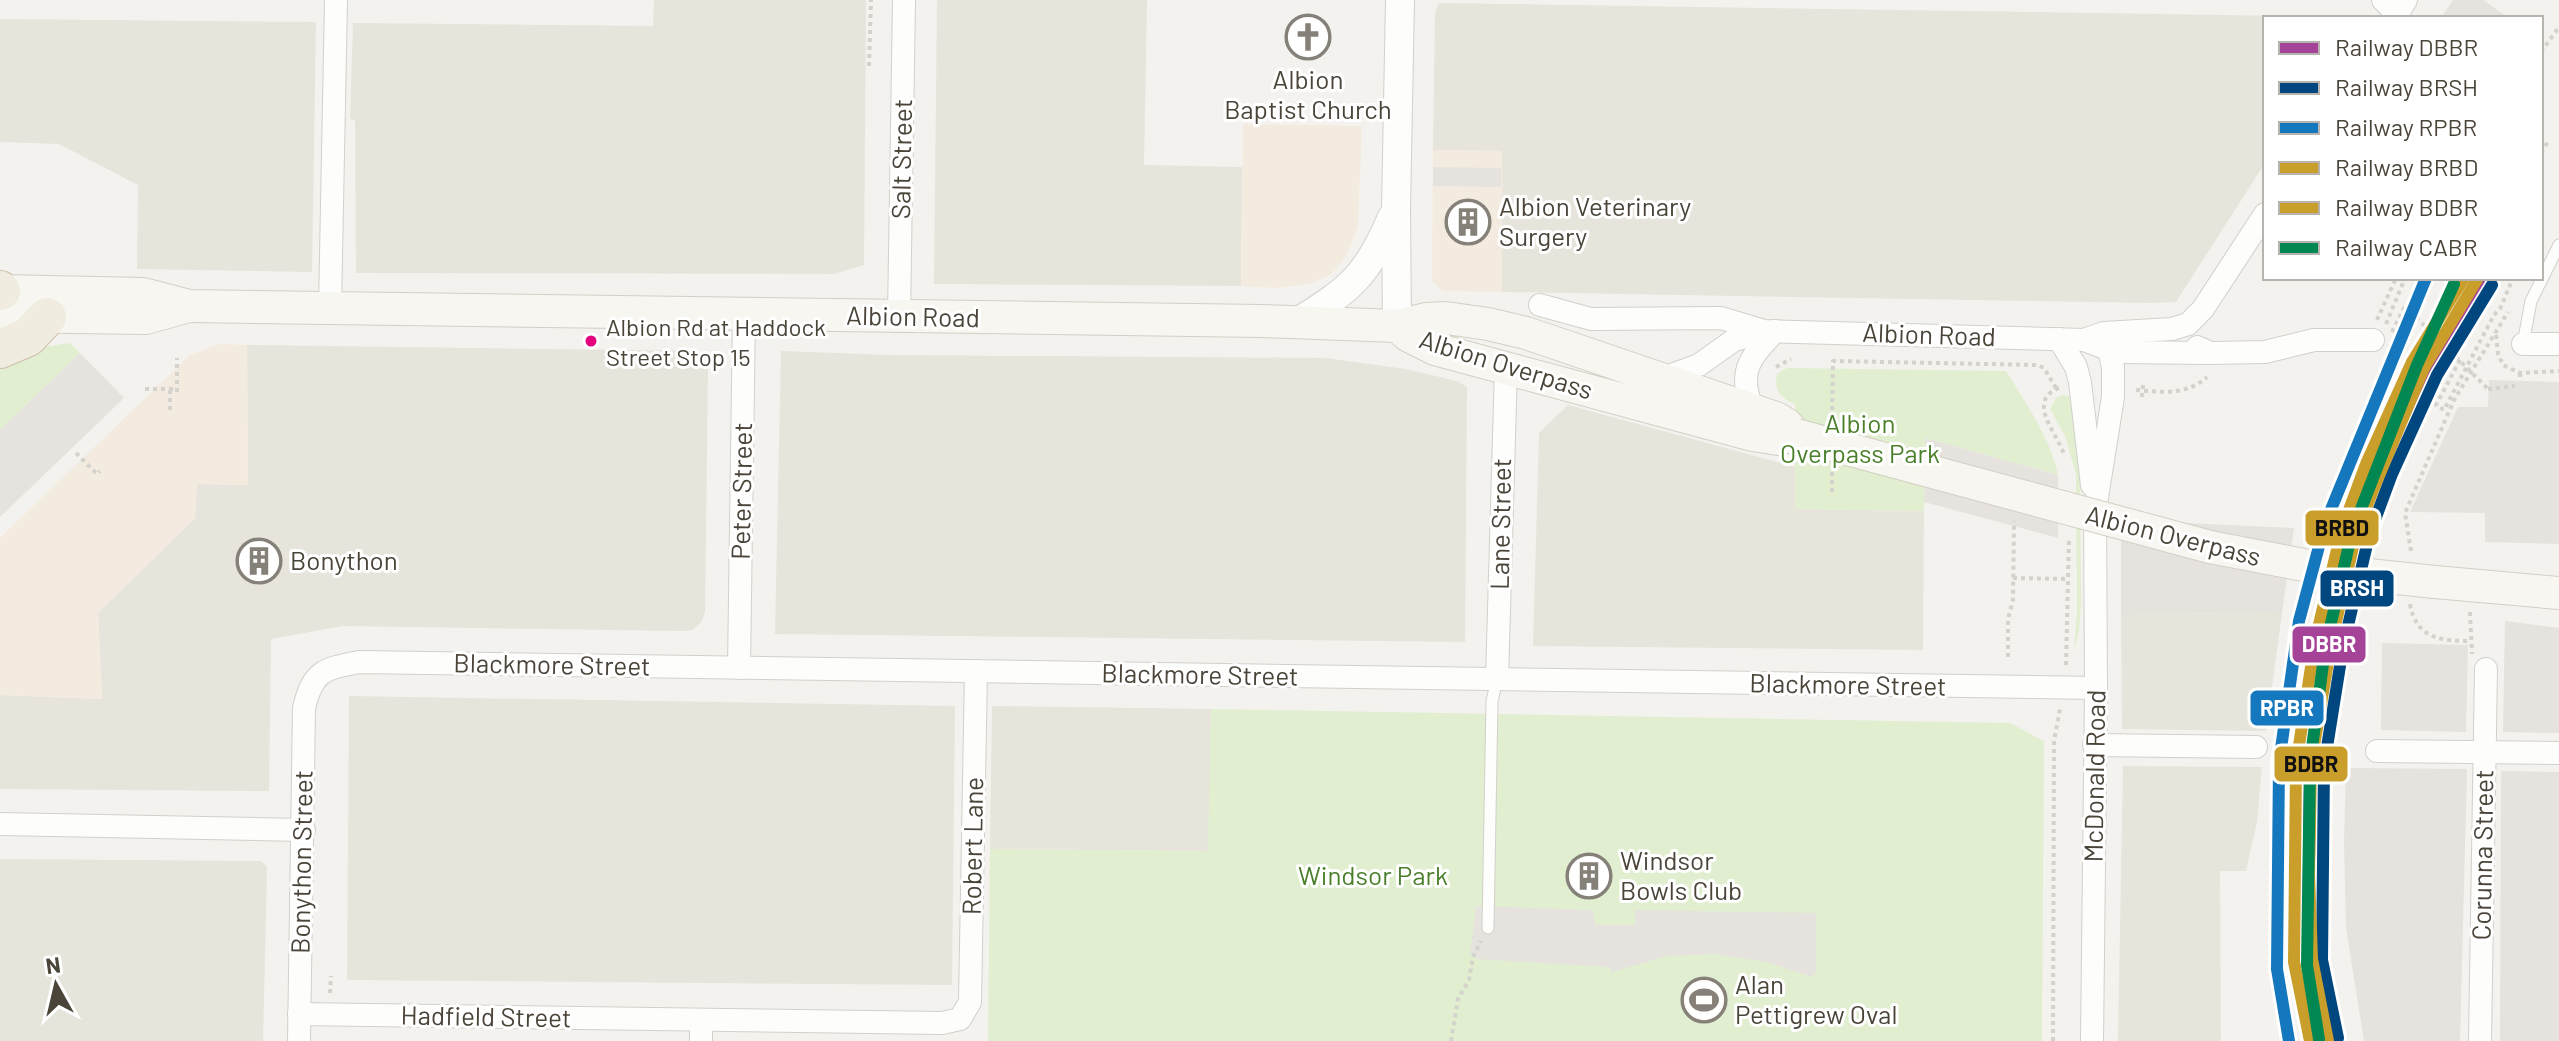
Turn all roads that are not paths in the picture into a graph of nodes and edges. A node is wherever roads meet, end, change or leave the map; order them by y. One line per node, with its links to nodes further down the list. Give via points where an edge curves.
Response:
1 (336, 0): 12 (street)
2 (904, 0): 16 (street, Salt Street)
3 (1400, 0): 4 (street)
4 (1396, 209): 17 (street, via 1357,280); 18 (street)
5 (2263, 217): 19 (street, via 2200,313)
6 (2559, 245): 7 (lane)
7 (2543, 277)
8 (2542, 280): 24 (lane, via 2531,301)
9 (0, 290): 11 (main road, Albion Road, via 143,294)
10 (1540, 305): 20 (street, Albion Road, via 1591,319 1721,318)
11 (189, 306): 12 (main road, Albion Road); 15 (main road, Albion Road, via 146,318)
12 (330, 308): 13 (main road, Albion Road)
13 (744, 314): 16 (main road, Albion Road); 35 (street, Peter Street)
14 (0, 316): 15 (main road, Albion Road)
15 (47, 317): 26 (highway, via 28,337)
16 (899, 317): 17 (main road, Albion Road)
17 (1296, 323): 18 (main road, Albion Road)
18 (1397, 326): 29 (main road, Albion Overpass, via 1426,346); 30 (main road, Albion Overpass, via 1446,318 1488,324)
19 (2184, 326): 23 (street, Albion Road, via 2113,331); 28 (street)
20 (1775, 331): 22 (street, Albion Road); 30 (street, Albion Road, via 1734,340 1699,365); 31 (street, via 1746,368 1745,389)
21 (2381, 337): 28 (street, Albion Road, via 2314,340)
22 (2059, 339): 23 (street, Albion Road); 33 (street, McDonald Road, via 2080,382)
23 (2084, 340): 27 (street, Albion Road)
24 (2523, 344): 25 (street)
25 (2559, 344)
26 (0, 349)
27 (2109, 350): 28 (street, Albion Road); 33 (street, McDonald Road, via 2114,389)
28 (2209, 364)
29 (1506, 368): 32 (main road, Albion Overpass, via 1753,435); 38 (street, Lane Street)
30 (1660, 379): 31 (main road, Albion Overpass)
31 (1753, 410): 32 (main road, Albion Overpass, via 1781,420)
32 (1796, 435): 34 (main road, Albion Overpass, bridge, via 2275,561 2340,572 2423,571)
33 (2095, 510): 40 (street, McDonald Road)
34 (2559, 593)
35 (739, 668): 37 (street, Blackmore Street); 39 (street, Blackmore Street, via 359,662 330,667)
36 (2486, 669): 44 (street, Corunna Street)
37 (976, 671): 38 (street, Blackmore Street); 50 (street, Robert Lane, via 970,1002)
38 (1497, 679): 40 (street, Blackmore Street); 48 (lane, via 1492,701)
39 (310, 684): 47 (street, Bonython Street, via 304,708)
40 (2096, 688): 41 (street, McDonald Road)
41 (2094, 745): 42 (street); 53 (street, McDonald Road)
42 (2256, 747)
43 (2377, 751): 44 (street)
44 (2485, 752): 45 (street); 54 (street, Corunna Street)
45 (2559, 753)
46 (0, 824): 47 (street)
47 (304, 830): 49 (street, Bonython Street)
48 (1488, 928)
49 (299, 1014): 51 (street, Hadfield Street); 52 (street, Bonython Street)
50 (960, 1019): 51 (street, Hadfield Street)
51 (701, 1031)
52 (299, 1041)
53 (2092, 1041)
54 (2480, 1041)

